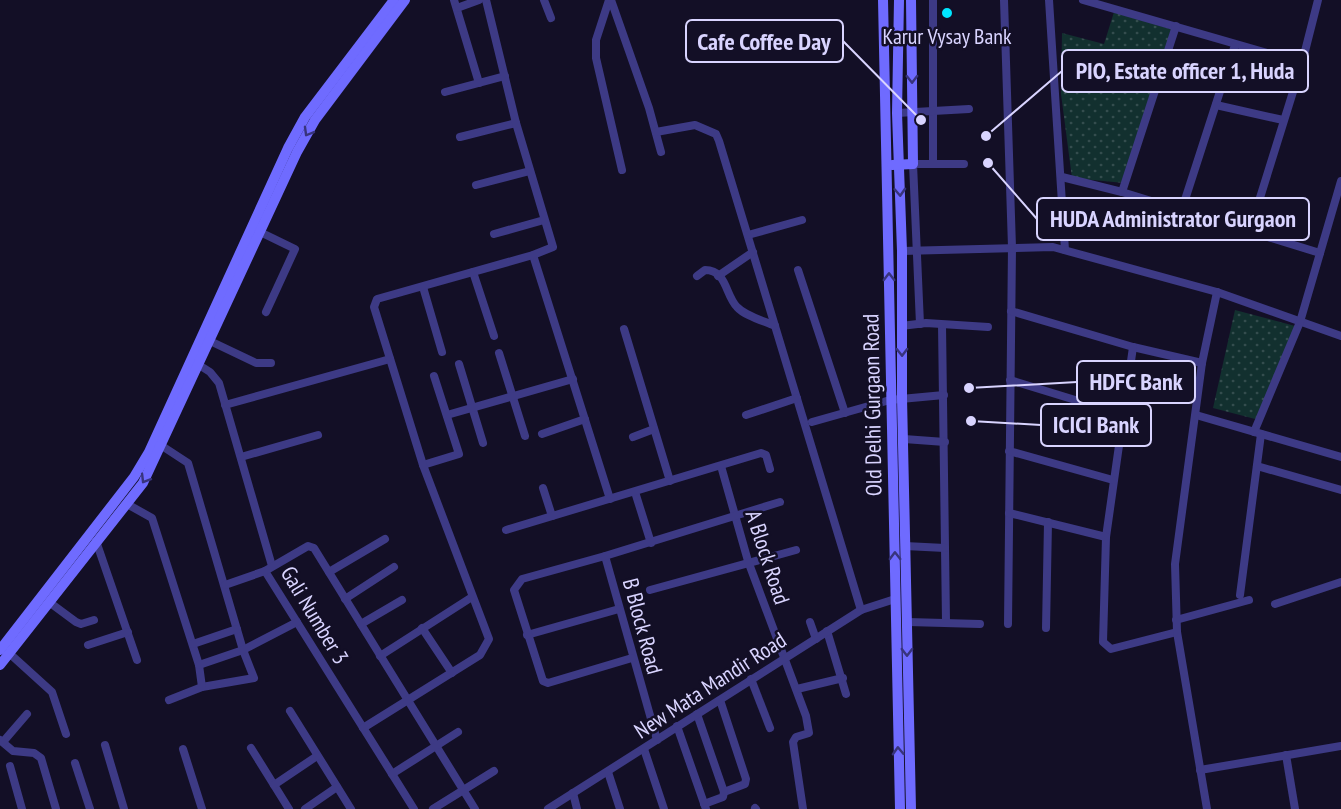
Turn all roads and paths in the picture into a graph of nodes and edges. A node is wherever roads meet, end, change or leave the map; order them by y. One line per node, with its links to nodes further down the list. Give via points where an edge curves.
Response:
1 (394, 0): 176 (main road, via 305,117 288,148 149,452)
2 (405, 0): 47 (main road, one-way to 47, via 315,120)
3 (479, 0): 15 (street)
4 (486, 0): 20 (street)
5 (544, 0): 16 (street)
6 (610, 0): 30 (street); 38 (street, via 596,40 596,58)
7 (883, 0): 37 (main road, Old Delhi Gurgaon Road)
8 (900, 0): 27 (main road, Old Delhi Gurgaon Road)
9 (911, 0): 26 (main road, one-way to 26)
10 (933, 0): 25 (street)
11 (1004, 0): 51 (street)
12 (1049, 0): 40 (street)
13 (1083, 0): 17 (street)
14 (1318, 0): 19 (street)
15 (456, 4): 21 (street)
16 (551, 18)
17 (1176, 26): 18 (street); 43 (street)
18 (1236, 45): 19 (street); 23 (street)
19 (1302, 63): 28 (street)
20 (505, 76): 21 (street); 29 (street)
21 (479, 83): 22 (street)
22 (445, 92)
23 (1216, 105): 28 (street); 44 (street)
24 (969, 109): 25 (street)
25 (932, 111): 26 (street); 35 (street)
26 (912, 112): 27 (street); 34 (main road)
27 (897, 113): 33 (main road, Old Delhi Gurgaon Road)
28 (1283, 120): 48 (street)
29 (516, 123): 31 (street); 39 (street)
30 (656, 132): 32 (street); 50 (street, via 695,125 716,134)
31 (460, 137)
32 (661, 152)
33 (898, 164): 34 (main road); 37 (main road); 53 (main road, Old Delhi Gurgaon Road, one-way to 53)
34 (913, 164): 35 (street); 54 (street)
35 (933, 164): 36 (street)
36 (964, 164)
37 (886, 165): 91 (main road, Old Delhi Gurgaon Road, one-way to 37)
38 (622, 170)
39 (530, 171): 42 (street); 45 (street)
40 (1062, 177): 43 (street); 52 (street)
41 (1341, 181): 56 (street)
42 (476, 185)
43 (1122, 192): 44 (street)
44 (1182, 209): 48 (street)
45 (544, 220): 49 (street); 57 (street, via 553,247)
46 (802, 220): 50 (street)
47 (260, 232): 65 (street, via 294,249); 75 (main road)
48 (1249, 233): 56 (street)
49 (494, 234)
50 (748, 235): 55 (street)
51 (1012, 247): 52 (street); 54 (street); 64 (street)
52 (1065, 250): 63 (street)
53 (902, 251): 54 (street); 70 (main road, Old Delhi Gurgaon Road)
54 (918, 251): 67 (street)
55 (753, 252): 61 (street); 69 (street)
56 (1320, 253): 66 (street)
57 (533, 255): 59 (street); 85 (street)
58 (798, 270): 94 (street)
59 (473, 272): 62 (street); 73 (street)
60 (697, 276): 61 (street, via 709,270)
61 (718, 276): 69 (street, via 739,309)
62 (423, 287): 77 (street); 79 (street, via 374,303)
63 (1217, 292): 66 (street); 82 (street)
64 (1011, 311): 76 (street); 86 (street)
65 (266, 312)
66 (1300, 322): 74 (street); 102 (street)
67 (920, 324): 68 (street); 70 (street)
68 (942, 325): 71 (street); 87 (street)
69 (775, 326): 89 (street)
70 (901, 326): 90 (main road, Old Delhi Gurgaon Road, one-way to 90)
71 (988, 327)
72 (624, 329): 101 (street)
73 (494, 336)
74 (1341, 336)
75 (210, 341): 80 (street, via 256,363); 83 (main road)
76 (1133, 347): 82 (street); 95 (street)
77 (442, 352)
78 (499, 353): 88 (street)
79 (390, 359): 92 (street); 114 (street)
80 (271, 363)
81 (459, 363): 93 (street)
82 (1202, 363): 97 (street)
83 (199, 365): 92 (street, Gali Number 3, via 216,378); 110 (main road)
84 (434, 376): 96 (street)
85 (573, 379): 88 (street); 99 (street)
86 (1010, 380): 95 (street); 111 (street)
87 (944, 395): 90 (street); 108 (street)
88 (512, 396): 93 (street); 105 (street)
89 (797, 398): 98 (street); 155 (street)
90 (902, 398): 91 (street); 107 (main road, Old Delhi Gurgaon Road)
91 (890, 400): 94 (street); 149 (main road, Old Delhi Gurgaon Road, one-way to 91)
92 (225, 405): 113 (street, Gali Number 3)
93 (471, 408): 96 (street); 109 (street)
94 (845, 413): 100 (street)
95 (1121, 414): 118 (street)
96 (447, 415): 114 (street, via 459,454)
97 (1196, 415): 102 (street); 157 (street, via 1175,564)
98 (746, 416)
99 (585, 419): 103 (street); 123 (street)
100 (812, 422)
101 (654, 429): 106 (street); 119 (street)
102 (1258, 433): 112 (street); 115 (street)
103 (542, 434)
104 (318, 435): 113 (street)
105 (525, 436)
106 (633, 436)
107 (904, 439): 108 (street); 135 (main road, Old Delhi Gurgaon Road)
108 (945, 442): 136 (street)
109 (483, 443)
110 (162, 446): 125 (main road, one-way to 125); 144 (street, via 188,463)
111 (1009, 451): 118 (street); 126 (street)
112 (1341, 457)
113 (241, 458): 141 (street, Gali Number 3)
114 (423, 465): 147 (street)
115 (1257, 465): 121 (street); 146 (street)
116 (720, 466): 117 (street, via 764,453); 119 (street); 128 (street, A Block Road)
117 (770, 469)
118 (1113, 480): 131 (street)
119 (670, 481): 122 (street)
120 (543, 488): 127 (street)
121 (1341, 490)
122 (634, 492): 123 (street); 134 (street)
123 (610, 499): 127 (street)
124 (780, 502): 128 (street)
125 (127, 504): 133 (main road); 173 (street, via 152,519)
126 (1009, 513): 129 (street); 164 (street)
127 (552, 516): 130 (street)
128 (735, 517): 134 (street); 139 (street, A Block Road)
129 (1048, 522): 131 (street); 166 (street)
130 (506, 530)
131 (1106, 537): 170 (street, via 1106,647 1112,649)
132 (385, 539): 142 (street)
133 (96, 541): 152 (main road); 169 (street)
134 (651, 543): 138 (street)
135 (905, 546): 136 (street); 160 (main road, Old Delhi Gurgaon Road)
136 (945, 548): 161 (street)
137 (796, 550): 139 (street)
138 (605, 556): 154 (street, B Block Road); 171 (street, via 522,579 516,585 514,590)
139 (748, 561): 145 (street); 179 (street, A Block Road)
140 (394, 567): 148 (street)
141 (268, 568): 142 (street, via 308,546 314,548); 144 (street); 158 (street, Gali Number 3)
142 (328, 572): 148 (street)
143 (1341, 582): 153 (street)
144 (225, 585): 167 (street)
145 (650, 590)
146 (1240, 595)
147 (472, 597): 165 (street); 183 (street, via 489,639 480,655)
148 (345, 599): 162 (street)
149 (895, 599): 155 (street, New Mata Mandir Road); 189 (main road, Old Delhi Gurgaon Road)
150 (402, 600): 162 (street)
151 (1249, 600): 157 (street)
152 (49, 602): 156 (street, via 81,624); 176 (main road)
153 (1275, 604)
154 (619, 609): 171 (street); 178 (street, B Block Road)
155 (861, 610): 168 (street, New Mata Mandir Road)
156 (94, 620)
157 (1176, 620): 170 (street)
158 (297, 622): 175 (street); 197 (street, Gali Number 3)
159 (810, 622): 172 (street)
160 (908, 622): 161 (street); 189 (main road, Old Delhi Gurgaon Road, one-way to 189)
161 (946, 622): 163 (street)
162 (361, 624): 177 (street)
163 (980, 624)
164 (1008, 624)
165 (422, 628): 177 (street); 183 (street)
166 (1046, 628)
167 (237, 629): 173 (street); 175 (street)
168 (827, 631): 172 (street, New Mata Mandir Road); 184 (street)
169 (128, 632): 174 (street); 180 (street)
170 (1177, 632): 213 (street)
171 (527, 635): 178 (street, via 540,677 548,683)
172 (816, 639): 179 (street, New Mata Mandir Road)
173 (193, 644): 182 (street)
174 (88, 645)
175 (243, 650): 182 (street); 186 (street, via 255,678)
176 (5, 652): 181 (main road); 200 (street, via 52,692)
177 (380, 656): 192 (street)
178 (632, 658): 201 (street, B Block Road)
179 (784, 658): 185 (street, New Mata Mandir Road); 187 (street)
180 (137, 660)
181 (0, 665)
182 (199, 665): 186 (street)
183 (452, 673): 192 (street)
184 (843, 678): 187 (street); 188 (street)
185 (751, 679): 191 (street, New Mata Mandir Road); 198 (street)
186 (202, 687): 190 (street)
187 (797, 689): 239 (street, via 809,733 793,742)
188 (846, 694)
189 (902, 699): 224 (main road, Old Delhi Gurgaon Road)
190 (170, 700)
191 (720, 700): 195 (street, New Mata Mandir Road); 220 (street, via 746,779 745,784)
192 (408, 701): 197 (street); 204 (street)
193 (290, 711): 210 (street)
194 (27, 714): 202 (street)
195 (697, 714): 196 (street, New Mata Mandir Road); 220 (street)
196 (677, 726): 201 (street, New Mata Mandir Road); 222 (street)
197 (363, 728): 216 (street, Gali Number 3)
198 (770, 728)
199 (458, 732): 204 (street)
200 (66, 734)
201 (657, 740): 207 (street, New Mata Mandir Road)
202 (2, 741): 226 (street, via 13,751 34,753 41,758)
203 (105, 745): 228 (street)
204 (436, 746): 216 (street); 219 (street)
205 (1341, 746): 209 (street)
206 (251, 748): 217 (street)
207 (644, 748): 215 (street, New Mata Mandir Road); 238 (street)
208 (183, 749): 229 (street)
209 (1286, 755): 213 (street); 241 (street)
210 (317, 756): 217 (street); 218 (street)
211 (75, 763): 227 (street)
212 (10, 766): 225 (street)
213 (1200, 770): 240 (street)
214 (494, 771): 219 (street)
215 (608, 772): 221 (street, New Mata Mandir Road); 237 (street)
216 (392, 774): 233 (street, Gali Number 3)
217 (274, 785): 230 (street)
218 (338, 787): 231 (street); 232 (street)
219 (464, 790): 234 (street); 235 (street)
220 (724, 792): 222 (street)
221 (573, 793): 223 (street, New Mata Mandir Road); 236 (street)
222 (705, 806)
223 (552, 808)
224 (904, 808)
225 (22, 809)
226 (56, 809)
227 (90, 809)
228 (124, 809)
229 (202, 809)
230 (289, 809)
231 (305, 809)
232 (351, 809)
233 (414, 809)
234 (433, 809)
235 (475, 809)
236 (577, 809)
237 (620, 809)
238 (664, 809)
239 (803, 809)
240 (1207, 809)
241 (1295, 809)

